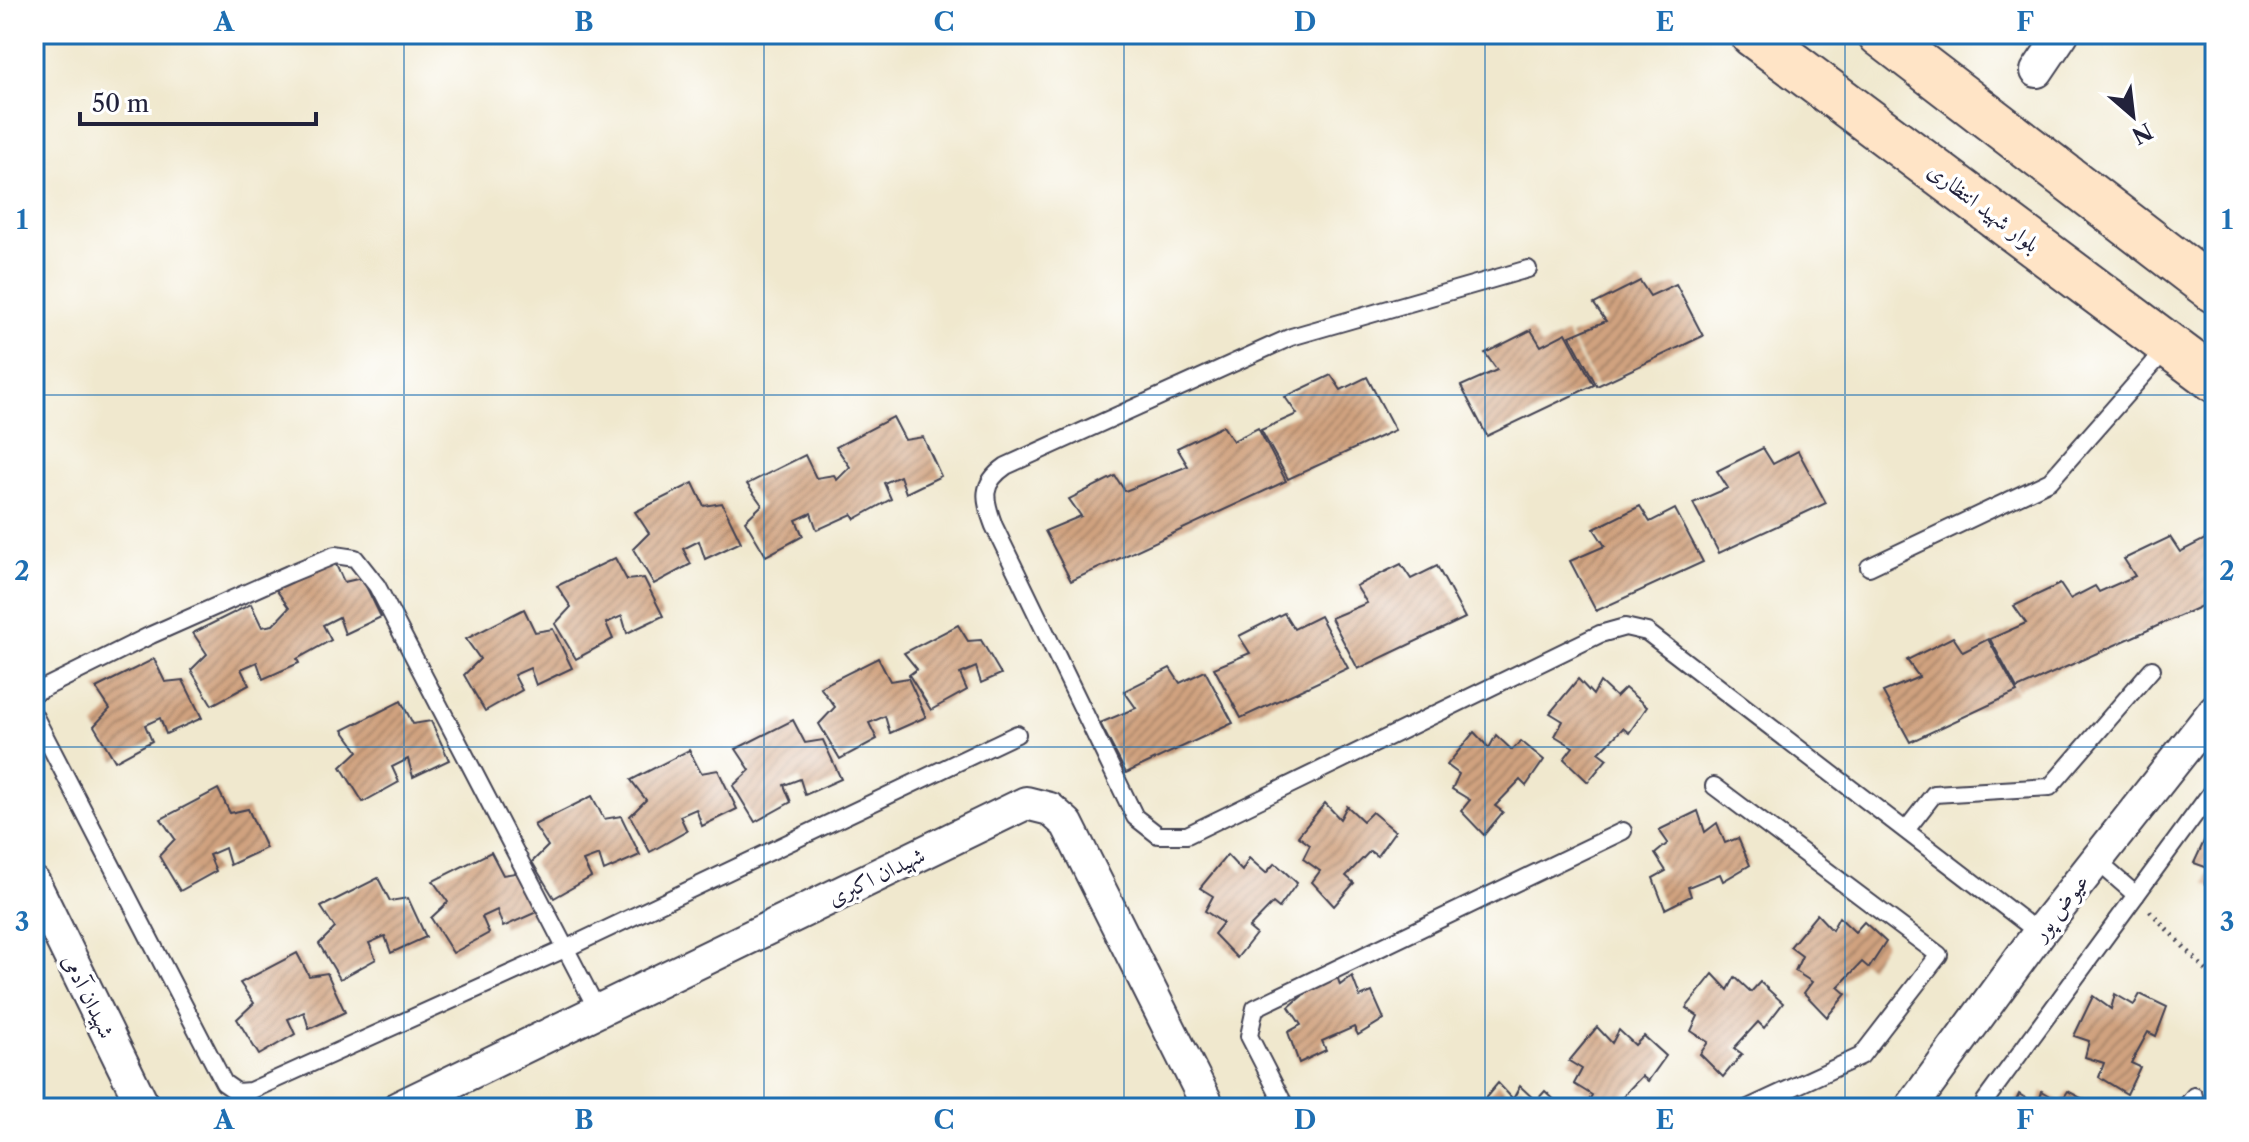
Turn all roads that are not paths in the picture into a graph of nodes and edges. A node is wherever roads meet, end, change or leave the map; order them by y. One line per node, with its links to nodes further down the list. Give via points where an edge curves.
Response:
1 (1752, 34): 7 (main road, بلوار شهید انتظاری)
2 (1880, 34): 6 (main road)
3 (2062, 34): 4 (street)
4 (2037, 71)
5 (1528, 269): 17 (lane, via 1291,337 1006,466 987,485 984,500 994,526 1135,817 1158,835 1187,835 1600,634 1625,627 1647,632)
6 (2215, 291)
7 (2168, 346): 8 (main road, بلوار شهید انتظاری); 9 (lane, via 2050,481)
8 (2215, 380)
9 (1869, 567)
10 (2152, 669): 17 (lane, via 2050,787 1934,794)
11 (34, 693): 23 (lane, via 151,635 347,554 377,586)
12 (2215, 710): 19 (street, عیوض پور)
13 (34, 715): 23 (lane, via 224,1083 237,1092 250,1091)
14 (1017, 734): 23 (lane)
15 (1714, 786): 29 (lane, via 1939,955 1861,1056)
16 (2215, 787): 21 (lane)
17 (1906, 830): 22 (lane)
18 (1623, 831): 28 (lane, via 1255,1008 1249,1036)
19 (2097, 861): 21 (lane); 22 (street, عیوض پور)
20 (34, 883): 25 (street, شهیدان آدمی)
21 (2136, 895): 31 (lane, via 1985,1101)
22 (2039, 933): 30 (street, عیوض پور)
23 (565, 949): 24 (lane)
24 (598, 1011): 26 (street, شهیدان اکبری); 27 (street, شهیدان اکبری, via 1026,803 1050,809 1067,824)
25 (144, 1108)
26 (398, 1108)
27 (1209, 1108)
28 (1286, 1108)
29 (1748, 1108)
30 (1911, 1108)
31 (1985, 1108)

